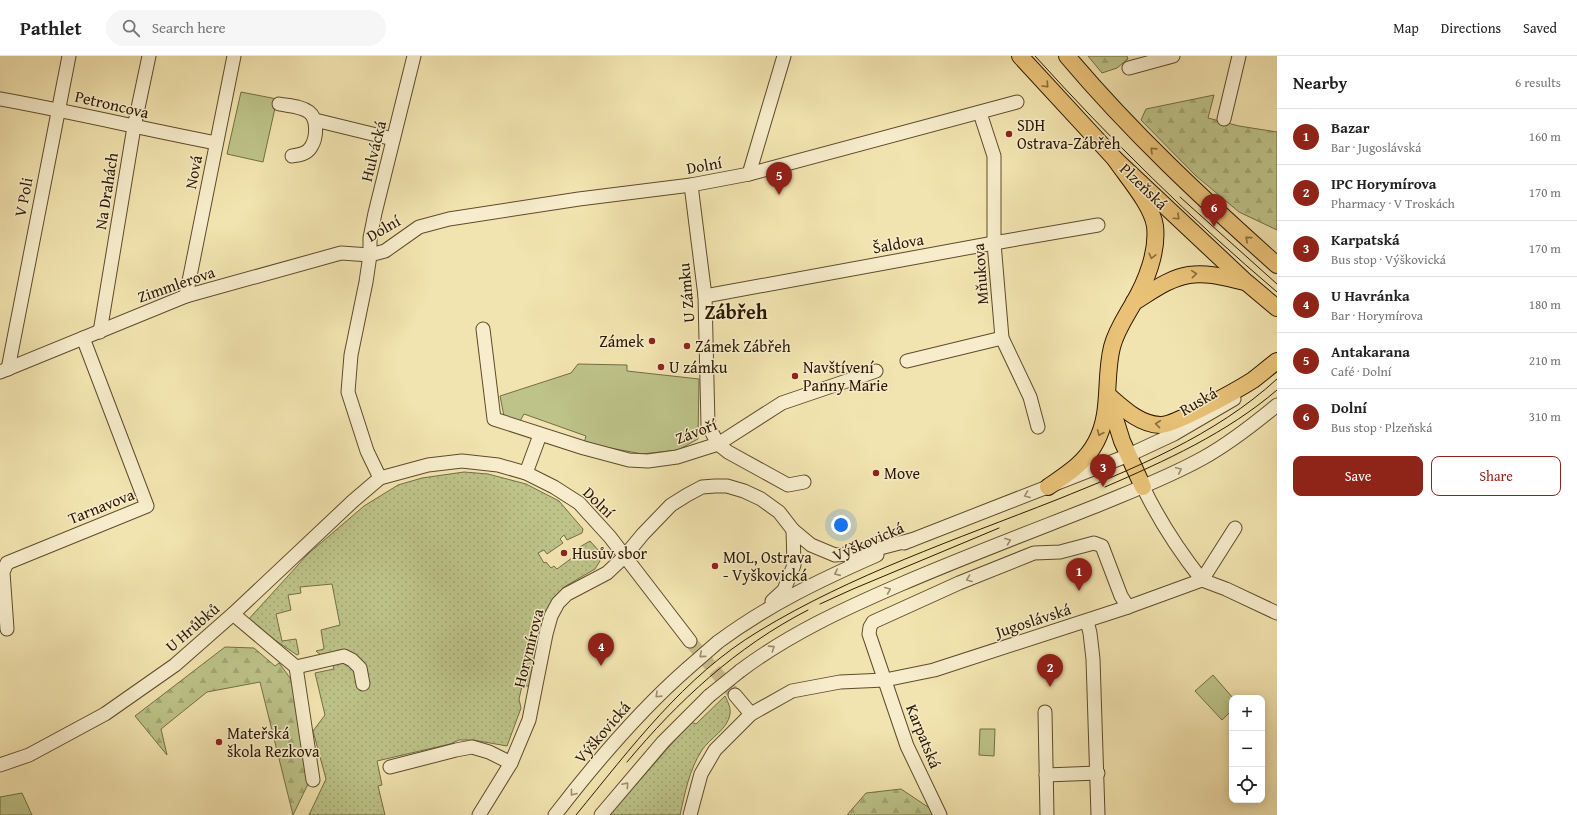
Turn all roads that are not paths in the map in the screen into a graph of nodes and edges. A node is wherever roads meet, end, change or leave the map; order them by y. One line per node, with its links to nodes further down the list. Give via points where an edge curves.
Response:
1 (69, 56): 14 (street, V Poli)
2 (148, 56): 18 (street, Na Drahách)
3 (234, 56): 20 (street, Nová)
4 (414, 56): 19 (street, Hulvácká)
5 (784, 56): 23 (street)
6 (1020, 56): 22 (main road, Plzeňská, one-way to 22)
7 (1067, 56): 28 (main road, Plzeňská, one-way to 7, via 1143,140)
8 (1173, 56): 10 (street)
9 (1239, 56): 16 (street)
10 (1136, 63)
11 (0, 98): 14 (street, Petroncova)
12 (1017, 102): 15 (street, Dolní)
13 (279, 104): 17 (street, via 302,108 310,112)
14 (58, 109): 18 (street, Petroncova); 41 (street, V Poli)
15 (980, 113): 23 (street, Dolní); 26 (street, Mňukova, via 994,156)
16 (1224, 119)
17 (315, 120): 19 (street); 21 (street, via 315,134 311,147 302,155)
18 (134, 127): 20 (street, Petroncova); 35 (street, Na Drahách)
19 (393, 139): 27 (street, Hulvácká, via 374,217)
20 (216, 143): 30 (street, Nová)
21 (292, 156)
22 (1115, 159): 29 (main road, Plzeňská, one-way to 29); 32 (main road, one-way to 32, via 1148,206 1155,226 1152,256)
23 (749, 174): 24 (street, Dolní)
24 (690, 185): 27 (street, Dolní, via 449,219 419,227 385,251); 31 (street, U Zámku)
25 (1098, 225): 26 (street, Šaldova)
26 (994, 243): 31 (street, Šaldova); 37 (street, Mňukova)
27 (370, 255): 30 (street, Zimmlerova, via 341,253); 50 (street, Dolní, via 350,355 348,392 367,451)
28 (1277, 265)
29 (1246, 282): 32 (main road, one-way to 29, via 1189,274 1204,274); 33 (main road, Plzeňská)
30 (186, 296): 35 (street, Zimmlerova)
31 (705, 296): 47 (street, U Zámku, via 708,426)
32 (1134, 302): 43 (main road, via 1118,330 1112,347)
33 (1274, 305)
34 (483, 329): 46 (street, Závoří, via 494,419)
35 (100, 332): 36 (street, Zimmlerova)
36 (83, 338): 41 (street, Zimmlerova); 64 (street, Tarnavova, via 148,506 7,563 3,572)
37 (1002, 338): 38 (street); 45 (street, Mňukova, via 1030,397)
38 (907, 361)
39 (1277, 361): 43 (main road, one-way to 43, via 1253,380 1167,424 1152,424 1133,416)
40 (1277, 364): 48 (street, Ruská, via 1256,384 1213,412)
41 (4, 370)
42 (876, 371): 47 (street, Závoří, via 782,403)
43 (1108, 395): 48 (main road); 52 (main road, one-way to 52, via 1103,424 1096,443 1077,467)
44 (1277, 405): 53 (street, one-way to 44, via 1205,457)
45 (1038, 427)
46 (540, 435): 47 (street, Závoří, via 629,460 648,461 677,458); 49 (street)
47 (718, 444): 51 (street, via 788,485)
48 (1129, 455): 52 (street, Výškovická); 53 (main road)
49 (526, 473): 50 (street, Dolní, via 498,465 462,461 428,465); 57 (street, Dolní, via 579,503 610,537)
50 (380, 478): 61 (street, U Hrůbků)
51 (804, 482)
52 (1048, 487): 56 (street, Výškovická, one-way to 56)
53 (1143, 487): 58 (street, via 1175,544); 80 (street, one-way to 53, bridge, via 666,738 709,696 786,640 858,603)
54 (1235, 528): 58 (street)
55 (793, 530): 56 (street, Horymírova, via 811,546 835,555 861,553); 57 (street, Horymírova, via 779,512 761,499 727,486 702,487 671,505); 62 (street, via 794,565 784,590)
56 (911, 540): 62 (street, Výškovická, one-way to 62, via 820,580)
57 (624, 557): 65 (street, Dolní); 72 (street, Horymírova, via 607,573 567,594 558,603 546,634 529,720)
58 (1202, 580): 59 (street, Jugoslávská); 60 (street)
59 (1128, 607): 63 (street, Jugoslávská); 67 (street, Karpatská, one-way to 67, via 1121,596 1102,546 1094,543 1060,552 1034,553 959,583 871,624 869,634)
60 (1277, 613)
61 (233, 614): 66 (street); 73 (street, U Hrůbků, via 175,665 105,714 29,755)
62 (755, 616): 79 (street, Výškovická, one-way to 79, bridge, via 718,642 660,693)
63 (1087, 621): 67 (street, Jugoslávská, via 941,668); 75 (street, via 1093,659)
64 (7, 629)
65 (690, 641)
66 (296, 667): 68 (street, via 344,656 360,668); 77 (street)
67 (885, 680): 71 (street, Jugoslávská, via 840,682 792,691); 82 (street, Karpatská, via 907,746)
68 (363, 684)
69 (735, 695): 71 (street)
70 (1045, 712): 76 (street)
71 (751, 714): 81 (street, Jugoslávská, via 726,737 700,774)
72 (511, 763): 74 (street, via 472,747); 78 (street, Horymírova)
73 (0, 765)
74 (390, 767)
75 (1098, 773): 76 (street); 84 (street)
76 (1046, 775): 83 (street)
77 (313, 780)
78 (479, 815)
79 (555, 815)
80 (601, 815)
81 (690, 815)
82 (940, 815)
83 (1047, 815)
84 (1098, 815)

